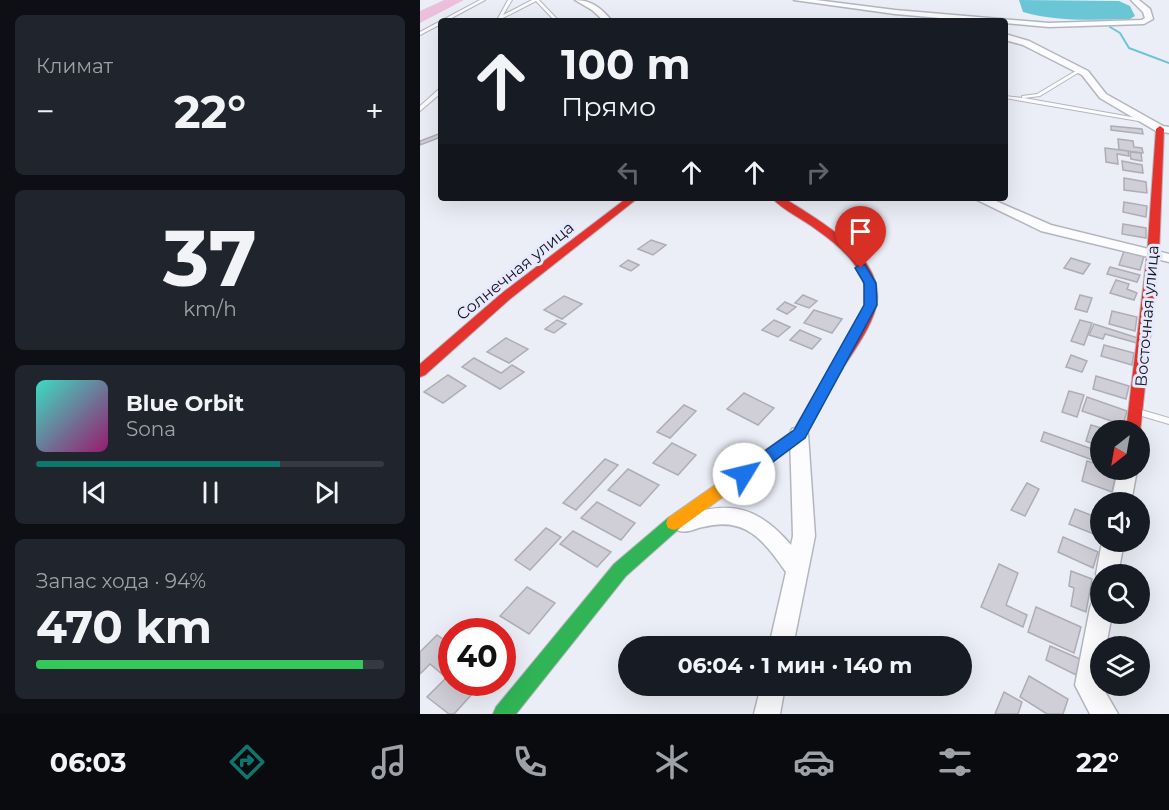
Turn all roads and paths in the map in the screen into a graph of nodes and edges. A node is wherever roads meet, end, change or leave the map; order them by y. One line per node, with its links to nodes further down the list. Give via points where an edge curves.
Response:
1 (483, 0): 7 (lane)
2 (510, 0): 8 (lane)
3 (536, 0): 9 (lane); 10 (lane)
4 (579, 0): 11 (street)
5 (798, 0): 12 (street)
6 (1135, 0): 13 (street, via 1148,11 1149,19 1144,22 1049,25)
7 (449, 18)
8 (498, 18)
9 (501, 18)
10 (554, 18)
11 (605, 18)
12 (947, 18)
13 (1008, 21)
14 (438, 24): 15 (lane)
15 (420, 34)
16 (1008, 38): 17 (street)
17 (1079, 70): 19 (lane, via 1038,95); 21 (street, via 1103,96)
18 (438, 93): 20 (lane)
19 (1008, 98): 21 (lane)
20 (420, 109)
21 (1159, 127): 25 (street, Восточная улица)
22 (629, 201): 27 (street, Солнечная улица, via 506,296)
23 (782, 201): 31 (street, via 824,227 851,252 870,283 871,305)
24 (986, 201): 25 (street, via 1046,228)
25 (1153, 255): 26 (street); 28 (street, Восточная улица)
26 (1169, 258)
27 (420, 372)
28 (1138, 412): 29 (street, Восточная улица); 30 (lane)
29 (1136, 420)
30 (1169, 421)
31 (799, 434): 32 (street); 33 (street, via 804,536)
32 (660, 533): 33 (street, via 708,516 737,515 754,521 776,539); 37 (street, via 620,570)
33 (797, 570): 35 (street)
34 (1098, 624): 39 (street, via 1087,685)
35 (783, 636)
36 (771, 696): 38 (street)
37 (503, 714)
38 (767, 714)
39 (1105, 714)

